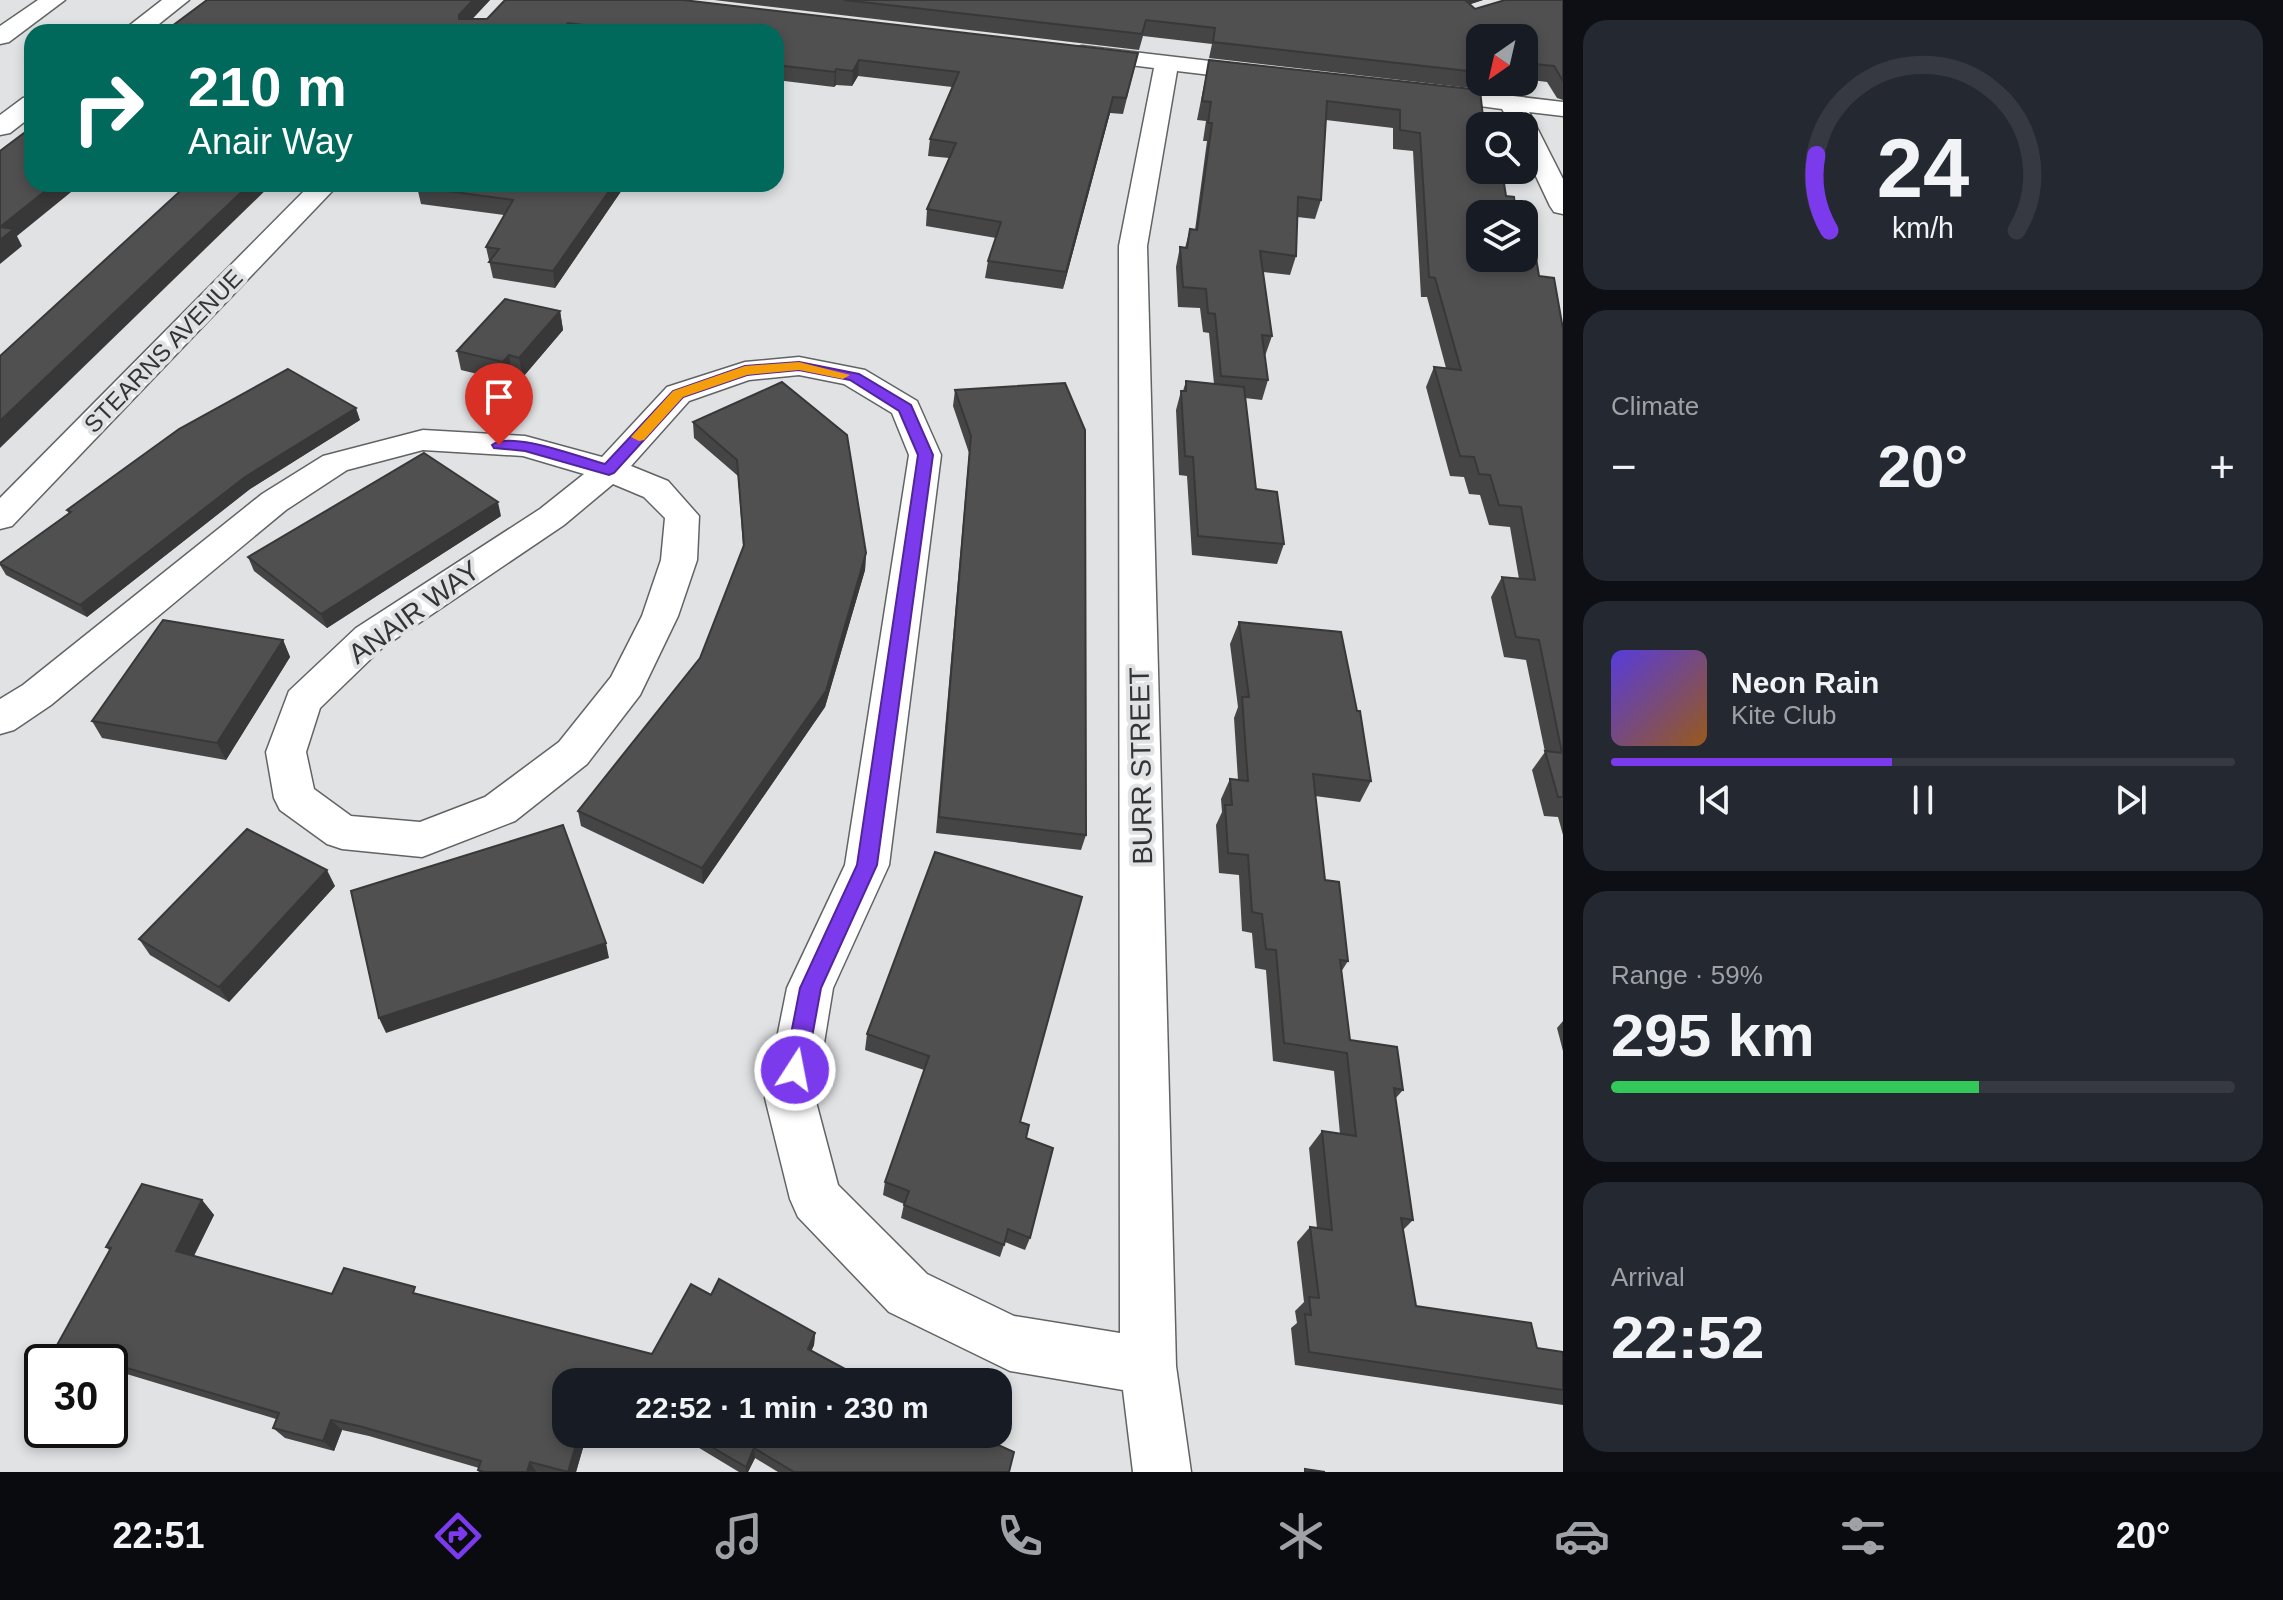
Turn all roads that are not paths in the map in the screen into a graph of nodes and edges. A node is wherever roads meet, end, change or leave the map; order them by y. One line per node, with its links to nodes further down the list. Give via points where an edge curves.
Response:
1 (53, 0): 4 (main road)
2 (177, 0): 3 (main road)
3 (144, 24)
4 (0, 37)
5 (1054, 49): 6 (street)
6 (1167, 63): 7 (street); 18 (street, BURR STREET, via 1133,246)
7 (1289, 77)
8 (1399, 90): 9 (street)
9 (1510, 103): 10 (street); 14 (street)
10 (1563, 109)
11 (24, 110): 12 (main road)
12 (0, 127)
13 (318, 192): 16 (street, STEARNS AVENUE)
14 (1563, 206)
15 (609, 470): 15 (street, ANAIR WAY, via 656,489 682,516 679,560 660,616 626,685 573,753 500,809 422,840 342,832 295,798 286,752 303,701 369,638 552,517); 17 (street, ANAIR WAY, via 525,446 423,440 335,463 274,502 37,695); 18 (street, ANAIR WAY, via 678,394 745,371 799,366 854,377 906,408 925,455 867,865 810,988 790,1098 793,1112 816,1199 908,1293 1010,1343)
16 (0, 518)
17 (0, 719)
18 (1148, 1366): 19 (street, BURR STREET)
19 (1162, 1472)

